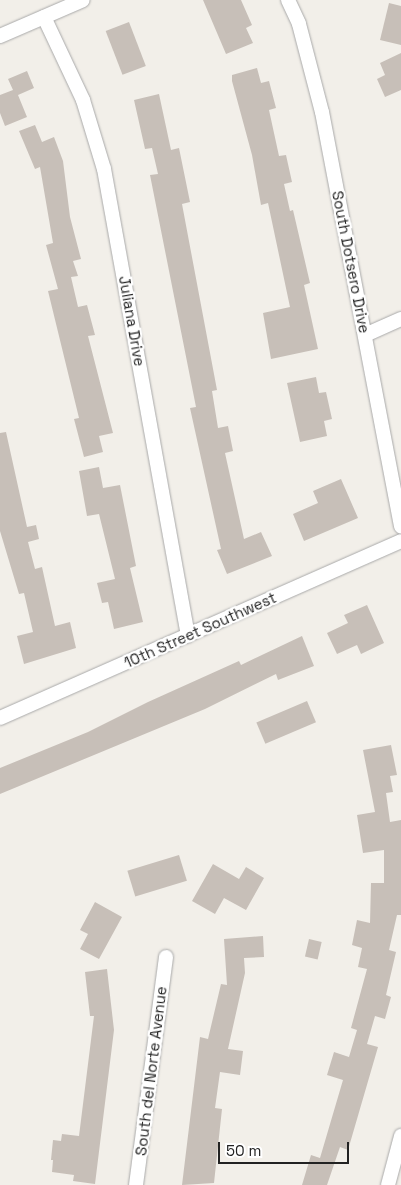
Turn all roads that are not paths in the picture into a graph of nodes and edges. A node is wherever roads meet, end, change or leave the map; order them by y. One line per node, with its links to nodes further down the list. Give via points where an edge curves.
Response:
1 (83, 0): 3 (street)
2 (288, 0): 6 (street, South Dotsero Drive, via 299,24 322,112)
3 (44, 17): 4 (street); 9 (street, Juliana Drive, via 84,100 104,169)
4 (0, 36)
5 (401, 319): 6 (street)
6 (365, 335): 7 (street, South Dotsero Drive)
7 (401, 527)
8 (401, 542): 9 (street, 10th Street Southwest)
9 (188, 635): 10 (street, 10th Street Southwest)
10 (0, 718)
11 (166, 957): 13 (street, South del Norte Avenue)
12 (401, 1136): 14 (street)
13 (136, 1185)
14 (388, 1185)

